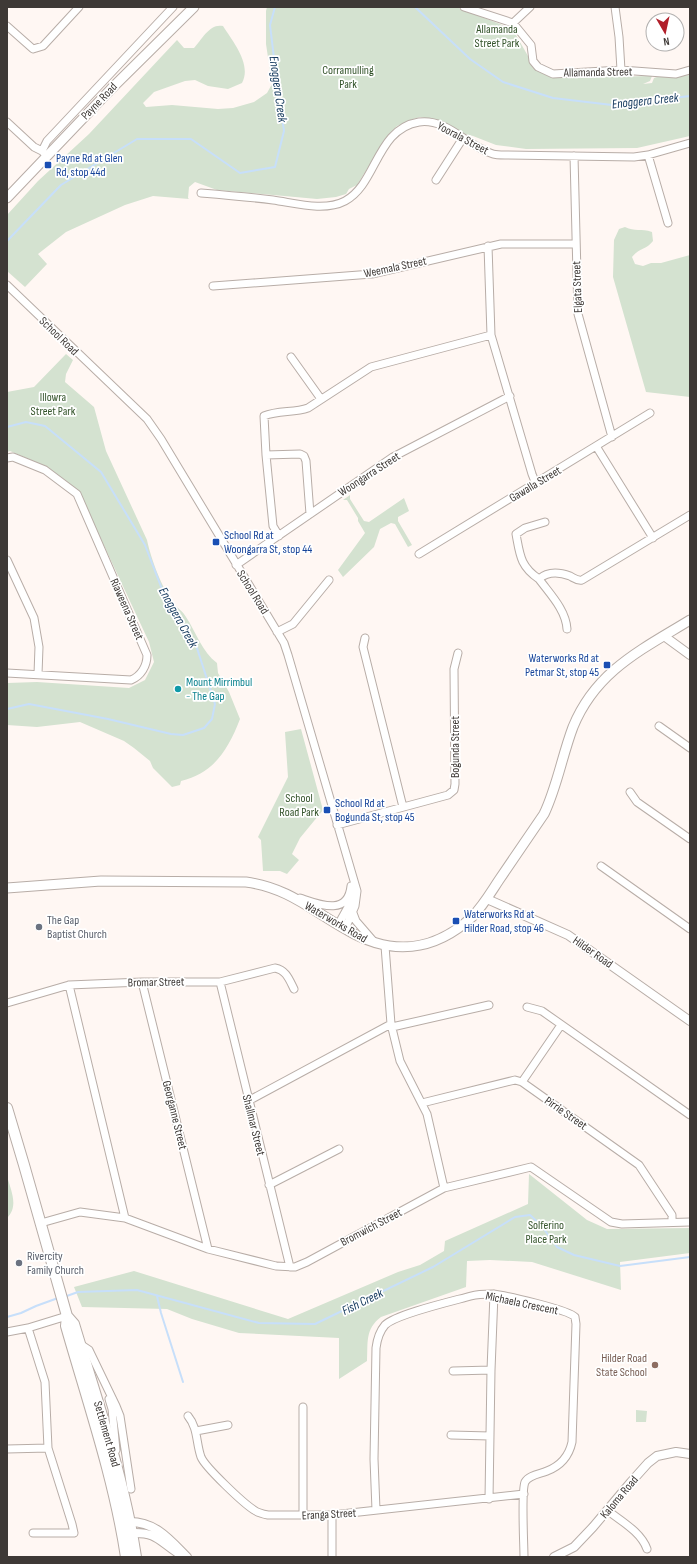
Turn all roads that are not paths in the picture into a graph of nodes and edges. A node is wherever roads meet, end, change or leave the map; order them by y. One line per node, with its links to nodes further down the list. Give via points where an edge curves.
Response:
1 (79, 7): 8 (street, via 43,46 38,48 33,49)
2 (173, 7): 14 (street, Payne Road, via 47,141)
3 (194, 7): 14 (main road, Payne Road)
4 (464, 7): 7 (street)
5 (530, 7): 7 (street)
6 (615, 7): 9 (street, via 620,38)
7 (513, 23): 9 (street, Allamanda Street, via 531,45 533,60 538,67 546,71 553,74)
8 (7, 26)
9 (621, 70): 10 (street, Allamanda Street, via 676,74)
10 (690, 70)
11 (7, 122): 14 (street, via 34,147)
12 (463, 138): 16 (street, Yoorala Street, via 493,154); 17 (street); 18 (street, Yoorala Street, via 434,122 408,125 396,132 386,144 357,191 346,201 335,205)
13 (690, 143): 15 (street, Yoorala Street)
14 (45, 153): 19 (main road, Payne Road)
15 (648, 155): 16 (street, Yoorala Street); 20 (street)
16 (574, 156): 21 (street, Elgata Street)
17 (436, 180)
18 (201, 193)
19 (7, 198)
20 (668, 223)
21 (576, 244): 22 (street, Weemala Street); 30 (street, Elgata Street, via 578,314)
22 (488, 246): 24 (street, Weemala Street, via 372,274); 25 (street)
23 (7, 285): 42 (street, School Road, via 147,419)
24 (213, 286)
25 (491, 335): 27 (street); 28 (street, via 371,367)
26 (292, 357): 28 (street)
27 (510, 396): 34 (street); 35 (street, Woongarra Street, via 393,457)
28 (321, 399): 32 (street, via 301,411 271,413 264,416)
29 (650, 413): 30 (street, Gawalla Street)
30 (612, 437): 31 (street, Gawalla Street)
31 (596, 446): 34 (street, Gawalla Street); 39 (street)
32 (266, 455): 35 (street, via 304,456); 38 (street, via 273,526)
33 (7, 458): 53 (street, Riaweena Street, via 13,457 45,470 77,494 147,655 143,670 131,680)
34 (536, 484): 40 (street, Gawalla Street)
35 (310, 514): 38 (street, Woongarra Street)
36 (690, 515): 39 (street)
37 (545, 522): 43 (street, via 525,528 516,534 521,560 527,570)
38 (278, 536): 42 (street, Woongarra Street)
39 (653, 538): 43 (street, via 582,580 549,573)
40 (419, 554)
41 (7, 560): 53 (street, via 34,618 39,647)
42 (236, 565): 47 (street, School Road)
43 (539, 579): 46 (street, via 560,608 567,621)
44 (329, 580): 47 (street, via 293,624)
45 (690, 620): 48 (main road, Waterworks Road)
46 (567, 630)
47 (277, 632): 58 (street, School Road, via 288,655)
48 (664, 636): 51 (street); 65 (main road, Waterworks Road, via 617,666 590,695 573,729 544,814)
49 (365, 638): 57 (street, via 363,647)
50 (458, 653): 57 (street, Bogunda Street, via 454,669 454,790 448,795)
51 (690, 655)
52 (7, 673): 53 (street, Riaweena Street)
53 (38, 674)
54 (659, 726): 55 (street)
55 (690, 748)
56 (630, 792): 59 (street, via 637,802)
57 (403, 807): 58 (street, Bogunda Street)
58 (337, 826): 61 (street, School Road)
59 (690, 840)
60 (601, 866): 68 (street)
61 (351, 876): 62 (street, School Road); 66 (street, School Road, via 357,894)
62 (351, 886): 64 (street, via 350,892 340,904 331,906); 67 (street, School Road)
63 (7, 888): 64 (main road, Waterworks Road, via 101,881 246,882 268,886)
64 (292, 896): 67 (main road, Waterworks Road)
65 (487, 899): 69 (main road, Waterworks Road, via 472,917 430,943 401,948); 77 (street, Hilder Road, via 568,935)
66 (353, 913): 67 (street, School Road); 69 (street, via 357,923)
67 (342, 927): 69 (main road, Waterworks Road, via 364,940)
68 (690, 928)
69 (381, 945): 78 (street)
70 (142, 982): 71 (street, Bromar Street); 72 (street, Bromar Street); 92 (street, Georganne Street)
71 (220, 982): 73 (street, Bromar Street, via 275,968 284,972); 81 (street, Shallmar Street)
72 (69, 985): 74 (street, Bromar Street); 88 (street)
73 (294, 989)
74 (7, 1003)
75 (489, 1005): 78 (street)
76 (528, 1007): 79 (street, via 542,1011)
77 (690, 1021)
78 (392, 1025): 81 (street); 82 (street, via 400,1062)
79 (561, 1025): 80 (street); 84 (street)
80 (522, 1082): 82 (street, via 515,1080); 89 (street, Pirrie Street, via 639,1165 672,1215)
81 (248, 1101): 86 (street, Shallmar Street)
82 (422, 1103): 87 (street, via 427,1114)
83 (7, 1108): 91 (main road, Settlement Road)
84 (690, 1114)
85 (338, 1149): 86 (street)
86 (269, 1185): 93 (street, Shallmar Street)
87 (444, 1188): 89 (street, Bromwich Street, via 530,1167 611,1222); 93 (street, Bromwich Street, via 307,1262)
88 (125, 1218): 91 (street, via 80,1212); 92 (street)
89 (672, 1222): 90 (street, Bromwich Street)
90 (690, 1222)
91 (41, 1223): 95 (main road, Settlement Road)
92 (208, 1249): 93 (street)
93 (290, 1268)
94 (494, 1294): 99 (street); 114 (street, Michaela Crescent, via 568,1313 574,1315 576,1320 574,1435 570,1449 555,1467 528,1478 524,1485); 116 (street, Michaela Crescent, via 471,1296 415,1312 388,1323 381,1331 376,1348)
95 (66, 1316): 96 (street); 98 (main road, Settlement Road, via 74,1324); 102 (main road, Settlement Road, via 66,1326)
96 (28, 1328): 97 (street); 109 (street, via 45,1382)
97 (7, 1332)
98 (80, 1344): 101 (street, via 89,1350); 102 (main road, via 78,1351 87,1382); 112 (main road, Settlement Road)
99 (490, 1370): 100 (street); 108 (street)
100 (453, 1371)
101 (103, 1380): 112 (street, via 112,1409); 113 (street, via 120,1416)
102 (89, 1402): 121 (main road, Settlement Road)
103 (303, 1407): 118 (street)
104 (188, 1416): 106 (street, Eranga Street)
105 (228, 1425): 106 (street)
106 (196, 1431): 118 (street, Eranga Street, via 204,1463 247,1505 261,1514)
107 (450, 1435): 108 (street)
108 (490, 1436): 115 (street)
109 (48, 1448): 110 (street); 123 (street, via 74,1533)
110 (7, 1449)
111 (690, 1454): 117 (street, Kaloma Road, via 676,1452 657,1456)
112 (120, 1479): 120 (main road, Settlement Road)
113 (131, 1489)
114 (524, 1494): 115 (street, Eranga Street); 129 (street)
115 (489, 1499): 116 (street, Eranga Street)
116 (376, 1510): 119 (street, Eranga Street)
117 (607, 1510): 124 (street, via 635,1532); 130 (street, Kaloma Road, via 574,1547)
118 (303, 1515): 119 (street, Eranga Street)
119 (332, 1515): 128 (street)
120 (130, 1522): 121 (main road); 122 (main road, Settlement Road); 127 (street, via 143,1523 155,1528)
121 (121, 1530): 122 (main road); 125 (main road, Settlement Road)
122 (132, 1533): 126 (main road, Settlement Road); 127 (street, via 153,1535)
123 (33, 1534)
124 (647, 1549)
125 (126, 1557)
126 (136, 1557)
127 (185, 1557)
128 (332, 1557)
129 (524, 1557)
130 (554, 1557)

